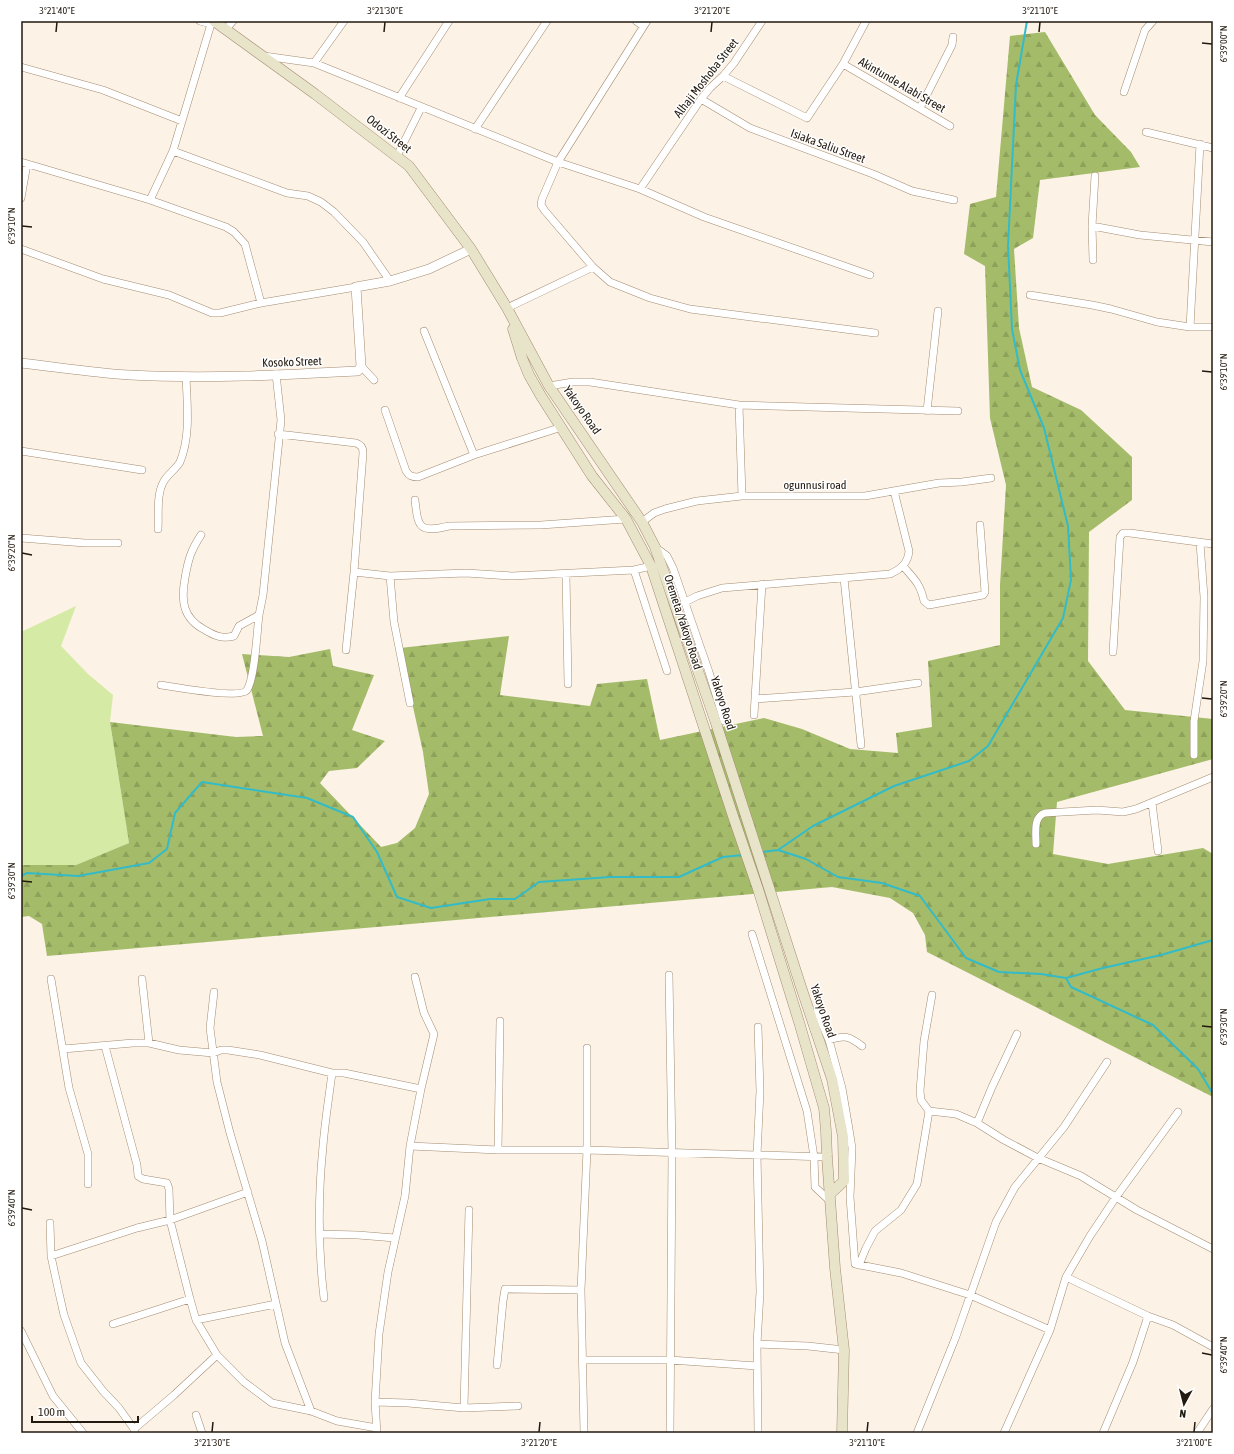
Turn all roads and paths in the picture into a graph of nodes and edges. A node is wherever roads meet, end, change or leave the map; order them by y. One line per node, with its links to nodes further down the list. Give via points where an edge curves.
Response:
1 (200, 21): 10 (street)
2 (233, 21): 12 (street)
3 (344, 21): 15 (street)
4 (449, 21): 20 (street)
5 (547, 21): 26 (street)
6 (636, 21): 11 (street)
7 (762, 21): 18 (street, Alhaji Moshoba Street)
8 (866, 21): 16 (street)
9 (1153, 21): 19 (street, via 1145,30)
10 (211, 22): 12 (main road, Odozi Street); 24 (street)
11 (645, 24): 32 (street)
12 (226, 29): 14 (main road, Odozi Street)
13 (953, 37): 23 (street, via 952,45)
14 (262, 56): 15 (street); 31 (main road, Odozi Street)
15 (314, 63): 20 (street)
16 (843, 64): 18 (street, via 807,118); 23 (street, Akintunde Alabi Street)
17 (21, 67): 24 (street, via 103,90)
18 (723, 76): 21 (street, Alhaji Moshoba Street)
19 (1124, 92)
20 (399, 98): 22 (street)
21 (700, 99): 35 (street, Alhaji Moshoba Street); 38 (street, Isiaka Saliu Street, via 750,128 912,191)
22 (421, 108): 26 (street); 31 (street)
23 (920, 108): 25 (street, Akintunde Alabi Street)
24 (182, 121): 30 (street)
25 (950, 126)
26 (475, 128): 32 (street)
27 (1146, 132): 28 (street)
28 (1200, 144): 29 (street); 40 (street)
29 (1213, 148)
30 (173, 151): 37 (street); 47 (street, via 287,193 308,196 321,202 363,242)
31 (397, 156): 43 (main road, Odozi Street, via 409,166)
32 (558, 162): 35 (street); 45 (street, via 541,205)
33 (24, 163): 36 (street); 37 (street)
34 (1095, 176): 39 (street)
35 (640, 190): 46 (street, via 704,217)
36 (21, 198)
37 (150, 200): 50 (street, via 234,232 245,244)
38 (954, 200)
39 (1092, 226): 40 (street, via 1162,238); 44 (street)
40 (1195, 240): 41 (street); 53 (street)
41 (1213, 242)
42 (21, 249): 50 (street, via 103,279 169,295 212,313)
43 (471, 249): 47 (street, via 429,269); 51 (main road, Odozi Street)
44 (1092, 260)
45 (593, 267): 51 (street); 56 (street, via 610,282 690,310)
46 (870, 275)
47 (390, 281): 48 (street)
48 (356, 287): 50 (street); 58 (street)
49 (1030, 296): 53 (street, via 1111,308 1156,322)
50 (261, 303)
51 (507, 308): 62 (main road, Yakoyo Road); 67 (main road, Oremeta/Yakoyo Road, via 529,375)
52 (938, 311): 65 (street)
53 (1190, 327): 54 (street)
54 (1213, 327)
55 (424, 331): 70 (street)
56 (875, 333)
57 (21, 363): 60 (street, Kosoko Street, via 129,375)
58 (361, 366): 59 (street, Kosoko Street, via 358,371); 61 (street)
59 (276, 374): 60 (street, Kosoko Street); 68 (street, via 280,415)
60 (186, 376): 79 (street, via 185,444 179,462 160,489)
61 (374, 380)
62 (549, 386): 63 (street, via 590,382); 77 (main road, Yakoyo Road)
63 (739, 405): 65 (street); 74 (street)
64 (385, 410): 70 (street, via 408,475 418,477)
65 (927, 410): 66 (street)
66 (958, 411)
67 (562, 427): 70 (street); 76 (main road, Oremeta/Yakoyo Road, via 592,476)
68 (278, 434): 89 (street, via 356,443 363,448); 95 (street)
69 (21, 451): 71 (street)
70 (474, 455)
71 (142, 470)
72 (991, 478): 73 (street, ogunnusi road)
73 (894, 491): 74 (street, ogunnusi road, via 865,496); 87 (street, via 909,551 909,558)
74 (742, 496): 77 (street, ogunnusi road, via 697,501 665,509)
75 (415, 500): 76 (street, via 417,521 427,529)
76 (626, 519): 86 (main road, Oremeta/Yakoyo Road)
77 (642, 522): 85 (main road, Yakoyo Road)
78 (980, 525): 87 (street, via 984,595 929,605 924,601 919,584)
79 (158, 529)
80 (201, 535): 95 (street, via 188,560 182,594 183,605 190,619 217,637 226,638 234,636 239,626)
81 (21, 538): 82 (street)
82 (118, 543)
83 (1200, 543): 84 (street); 97 (street, via 1123,533 1120,537); 108 (street, via 1204,597 1203,661 1194,721)
84 (1213, 544)
85 (655, 547): 94 (street, via 667,556); 147 (main road, Yakoyo Road, via 832,1079 843,1138 844,1181)
86 (651, 566): 88 (street); 143 (main road, Oremeta/Yakoyo Road, via 758,889 817,1084 824,1108)
87 (903, 566): 92 (street, via 890,574)
88 (634, 570): 90 (street); 98 (street)
89 (354, 572): 91 (street); 96 (street)
90 (566, 574): 91 (street, via 512,576 466,573); 100 (street)
91 (390, 576): 104 (street, via 394,622)
92 (844, 578): 93 (street); 102 (street)
93 (762, 584): 94 (street, via 722,588); 103 (street)
94 (685, 602): 106 (street)
95 (259, 615): 101 (street, via 252,681 247,691 242,694 230,694)
96 (346, 650)
97 (1113, 652)
98 (667, 671)
99 (918, 683): 102 (street)
100 (568, 684)
101 (160, 685)
102 (855, 692): 103 (street); 107 (street)
103 (755, 699): 105 (street)
104 (410, 703)
105 (754, 715)
106 (724, 721)
107 (861, 745)
108 (1194, 755)
109 (1213, 777): 110 (street)
110 (1152, 803): 111 (street, via 1122,812 1097,810 1045,813 1036,820); 112 (street)
111 (1036, 844)
112 (1158, 851)
113 (752, 934): 142 (street, via 807,1111)
114 (669, 975): 140 (street)
115 (415, 977): 133 (street, via 424,1013 434,1034)
116 (142, 978): 125 (street)
117 (51, 979): 129 (street)
118 (214, 992): 130 (street, via 210,1028)
119 (932, 995): 134 (street, via 924,1041 920,1091)
120 (816, 1012): 124 (street)
121 (500, 1020): 138 (street)
122 (758, 1027): 141 (street, via 760,1091)
123 (1017, 1034): 136 (street)
124 (830, 1040): 127 (street, via 840,1036 851,1038); 156 (street, via 842,1088 852,1148 850,1198 854,1263)
125 (149, 1043): 126 (street); 130 (street, via 179,1050)
126 (105, 1046): 129 (street); 150 (street, via 138,1176 167,1183)
127 (862, 1046)
128 (587, 1048): 139 (street)
129 (63, 1050): 145 (street, via 69,1088 88,1154)
130 (213, 1053): 132 (street, via 228,1050 260,1055); 146 (street, via 217,1082)
131 (1106, 1062): 144 (street, via 1064,1127)
132 (332, 1073): 133 (street, via 344,1073); 152 (street, via 323,1146)
133 (421, 1089): 137 (street)
134 (929, 1111): 136 (street, via 956,1114); 156 (street, via 917,1184 901,1210 875,1231)
135 (1178, 1112): 148 (street)
136 (977, 1124): 144 (street)
137 (410, 1146): 138 (street); 153 (street, via 405,1196)
138 (498, 1150): 139 (street)
139 (587, 1150): 140 (street); 158 (street)
140 (672, 1153): 141 (street); 173 (street)
141 (757, 1155): 142 (street); 168 (street, via 760,1292)
142 (814, 1157): 143 (street); 147 (street, via 815,1187)
143 (827, 1157): 147 (main road, Oremeta/Yakoyo Road)
144 (1038, 1158): 148 (street, via 1081,1176); 159 (street, via 1015,1187 996,1222)
145 (88, 1184)
146 (248, 1192): 150 (street); 162 (street)
147 (831, 1198): 170 (main road, Oremeta/Yakoyo Road)
148 (1116, 1198): 154 (street, via 1163,1224); 157 (street)
149 (469, 1210): 178 (street)
150 (170, 1220): 155 (street, via 129,1230); 161 (street)
151 (50, 1223): 155 (street)
152 (320, 1234): 153 (street); 160 (street)
153 (395, 1238): 176 (street, via 379,1334)
154 (1212, 1246)
155 (52, 1256): 182 (street, via 64,1315 80,1363 119,1408)
156 (859, 1265): 159 (street, via 901,1273)
157 (1066, 1277): 163 (street); 166 (street)
158 (581, 1290): 172 (street); 174 (street, via 505,1289)
159 (970, 1295): 166 (street); 190 (street)
160 (324, 1298)
161 (190, 1299): 164 (street); 165 (street)
162 (276, 1304): 164 (street); 180 (street, via 285,1343)
163 (1148, 1316): 169 (street, via 1173,1325); 192 (street, via 1133,1362)
164 (196, 1320): 171 (street)
165 (113, 1324)
166 (1050, 1330): 191 (street)
167 (21, 1331): 184 (street, via 53,1396)
168 (757, 1344): 170 (street); 175 (street)
169 (1213, 1347)
170 (844, 1350): 189 (main road, Oremeta/Yakoyo Road)
171 (217, 1355): 180 (street, via 244,1382 272,1403); 182 (street)
172 (583, 1360): 173 (street); 186 (street)
173 (670, 1360): 175 (street); 187 (street)
174 (497, 1365)
175 (757, 1366): 188 (street)
176 (375, 1402): 178 (street); 183 (street)
177 (518, 1406): 178 (street)
178 (464, 1408)
179 (1213, 1409): 193 (street)
180 (310, 1412): 183 (street)
181 (196, 1415): 185 (street)
182 (134, 1431)
183 (377, 1431)
184 (83, 1433)
185 (202, 1433)
186 (584, 1433)
187 (670, 1433)
188 (758, 1433)
189 (842, 1433)
190 (917, 1433)
191 (1004, 1433)
192 (1103, 1433)
193 (1197, 1433)

